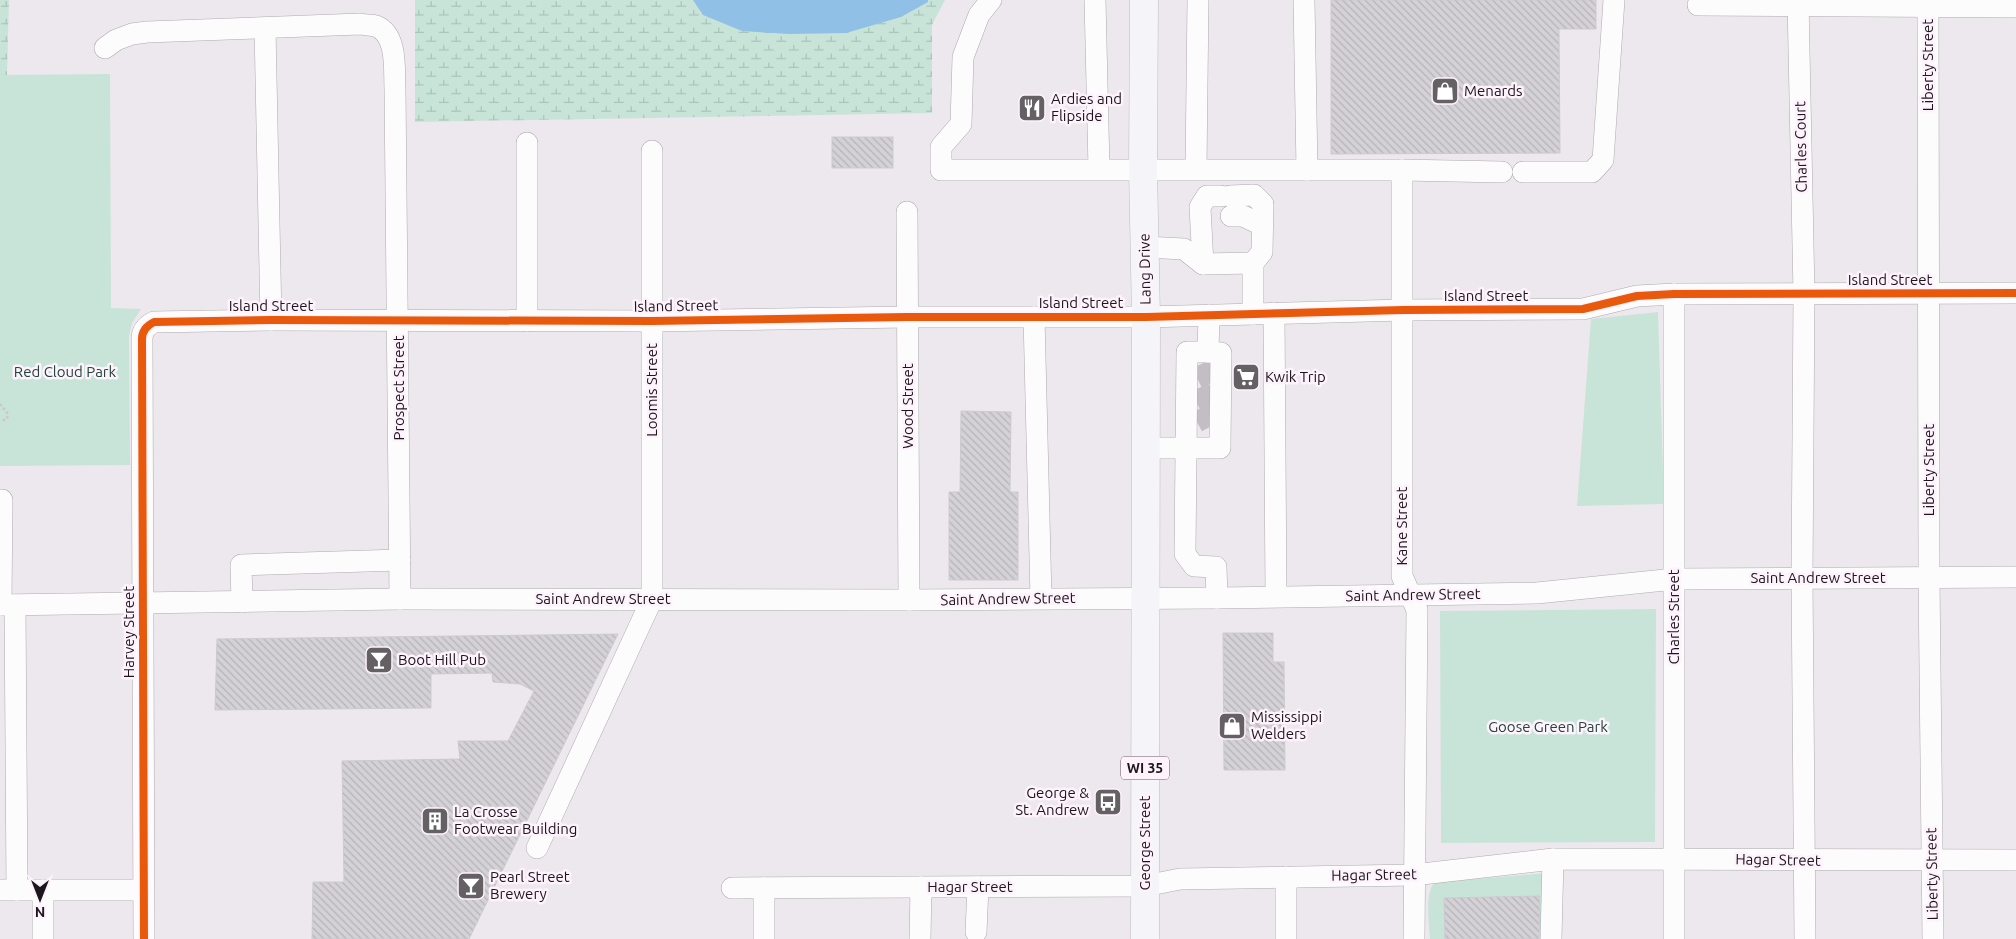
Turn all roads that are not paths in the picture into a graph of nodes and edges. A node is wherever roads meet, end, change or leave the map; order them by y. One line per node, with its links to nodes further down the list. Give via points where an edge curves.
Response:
1 (992, 0): 15 (street, via 979,15 963,56 961,124 941,147 941,170)
2 (1095, 0): 15 (street)
3 (1144, 0): 16 (main road, Lang Drive / WI 35)
4 (1198, 0): 17 (street)
5 (1304, 0): 18 (street)
6 (1614, 0): 21 (street, via 1603,160 1592,172)
7 (1798, 3): 8 (street); 9 (street); 29 (street, Charles Court)
8 (1928, 4): 10 (street); 26 (street, Liberty Street)
9 (1698, 5)
10 (2016, 7)
11 (265, 28): 12 (street, Prospect Street, via 132,34); 37 (street); 40 (street, Prospect Street, via 360,24 377,26 388,35 393,51 397,146)
12 (105, 48)
13 (527, 143): 38 (street)
14 (652, 151): 39 (street, Loomis Street)
15 (1100, 169): 16 (street)
16 (1143, 169): 17 (street); 23 (main road, Lang Drive / WI 35)
17 (1196, 169): 18 (street)
18 (1307, 170): 19 (street)
19 (1402, 170): 20 (street); 30 (street, Kane Street)
20 (1502, 172)
21 (1523, 172)
22 (908, 212): 36 (street, Wood Street)
23 (1145, 247): 25 (street, via 1184,249); 35 (main road, Lang Drive / WI 35)
24 (1253, 263): 25 (street); 25 (street, via 1262,252 1263,204 1254,195 1226,206 1207,196 1200,207); 32 (street)
25 (1203, 264)
26 (1929, 293): 27 (street, Island Street); 29 (street, Island Street); 48 (street, Liberty Street)
27 (2016, 293)
28 (1674, 294): 29 (street, Island Street); 30 (street, Island Street, via 1637,296 1583,309); 49 (street, Charles Street)
29 (1804, 294): 47 (street, Charles Court)
30 (1403, 310): 31 (street, Island Street); 50 (street, Kane Street, via 1402,576)
31 (1274, 313): 32 (street, Island Street); 51 (street)
32 (1253, 314): 33 (street, Island Street)
33 (1209, 315): 35 (street, Island Street); 42 (street)
34 (1034, 316): 35 (street, Island Street); 36 (street, Island Street); 53 (street)
35 (1146, 316): 43 (main road, Lang Drive / WI 35)
36 (907, 317): 39 (street, Island Street); 57 (street, Wood Street)
37 (271, 320): 40 (street, Island Street); 41 (street, Island Street, via 160,321)
38 (527, 320): 39 (street, Island Street); 40 (street, Island Street)
39 (652, 320): 56 (street, Loomis Street)
40 (399, 321): 45 (street, Prospect Street)
41 (146, 327): 59 (street, Harvey Street, via 142,340)
42 (1203, 397): 43 (street); 54 (street, via 1185,554 1194,566 1216,567)
43 (1145, 448): 52 (main road, Lang Drive / WI 35)
44 (2, 500): 60 (street)
45 (400, 560): 55 (street, Prospect Street); 58 (street, via 242,565)
46 (2016, 577): 48 (street, Saint Andrew Street)
47 (1802, 578): 48 (street, Saint Andrew Street); 49 (street, Saint Andrew Street); 65 (street, Charles Court)
48 (1929, 578): 66 (street, Liberty Street)
49 (1675, 579): 50 (street, Saint Andrew Street, via 1537,593); 62 (street, Charles Street)
50 (1410, 595): 51 (street, Saint Andrew Street); 67 (street, Kane Street, via 1417,610)
51 (1276, 596): 54 (street, Saint Andrew Street)
52 (1144, 597): 53 (street, Saint Andrew Street); 54 (street, Saint Andrew Street); 69 (main road, George Street / WI 35)
53 (1041, 598): 57 (street, Saint Andrew Street)
54 (1217, 598)
55 (400, 599): 56 (street, Saint Andrew Street); 58 (street, Saint Andrew Street)
56 (652, 599): 57 (street, Saint Andrew Street); 61 (street)
57 (909, 600)
58 (242, 602): 59 (street, Saint Andrew Street)
59 (143, 604): 60 (street, Saint Andrew Street); 76 (street, Harvey Street)
60 (5, 605): 74 (street)
61 (537, 848)
62 (1673, 858): 63 (street, Hagar Street); 65 (street, Hagar Street); 86 (street, Charles Street)
63 (1553, 859): 67 (street, Hagar Street); 85 (street)
64 (2016, 860): 66 (street, Hagar Street)
65 (1805, 861): 66 (street, Hagar Street); 87 (street, Charles Court)
66 (1932, 861): 88 (street, Liberty Street)
67 (1413, 875): 68 (street, Hagar Street); 84 (street, Kane Street)
68 (1286, 877): 69 (street, Hagar Street, via 1180,878); 83 (street)
69 (1145, 886): 71 (street, Hagar Street); 82 (main road, George Street / WI 35)
70 (921, 887): 71 (street, Hagar Street); 73 (street, Hagar Street); 81 (street)
71 (978, 887): 77 (street)
72 (732, 888): 73 (street, Hagar Street)
73 (764, 888): 80 (street)
74 (9, 890): 75 (street)
75 (43, 890): 76 (street); 78 (street)
76 (143, 890): 79 (street, Harvey Street)
77 (976, 932)
78 (43, 939)
79 (144, 939)
80 (764, 939)
81 (920, 939)
82 (1145, 939)
83 (1286, 939)
84 (1414, 939)
85 (1551, 939)
86 (1674, 939)
87 (1805, 939)
88 (1933, 939)

